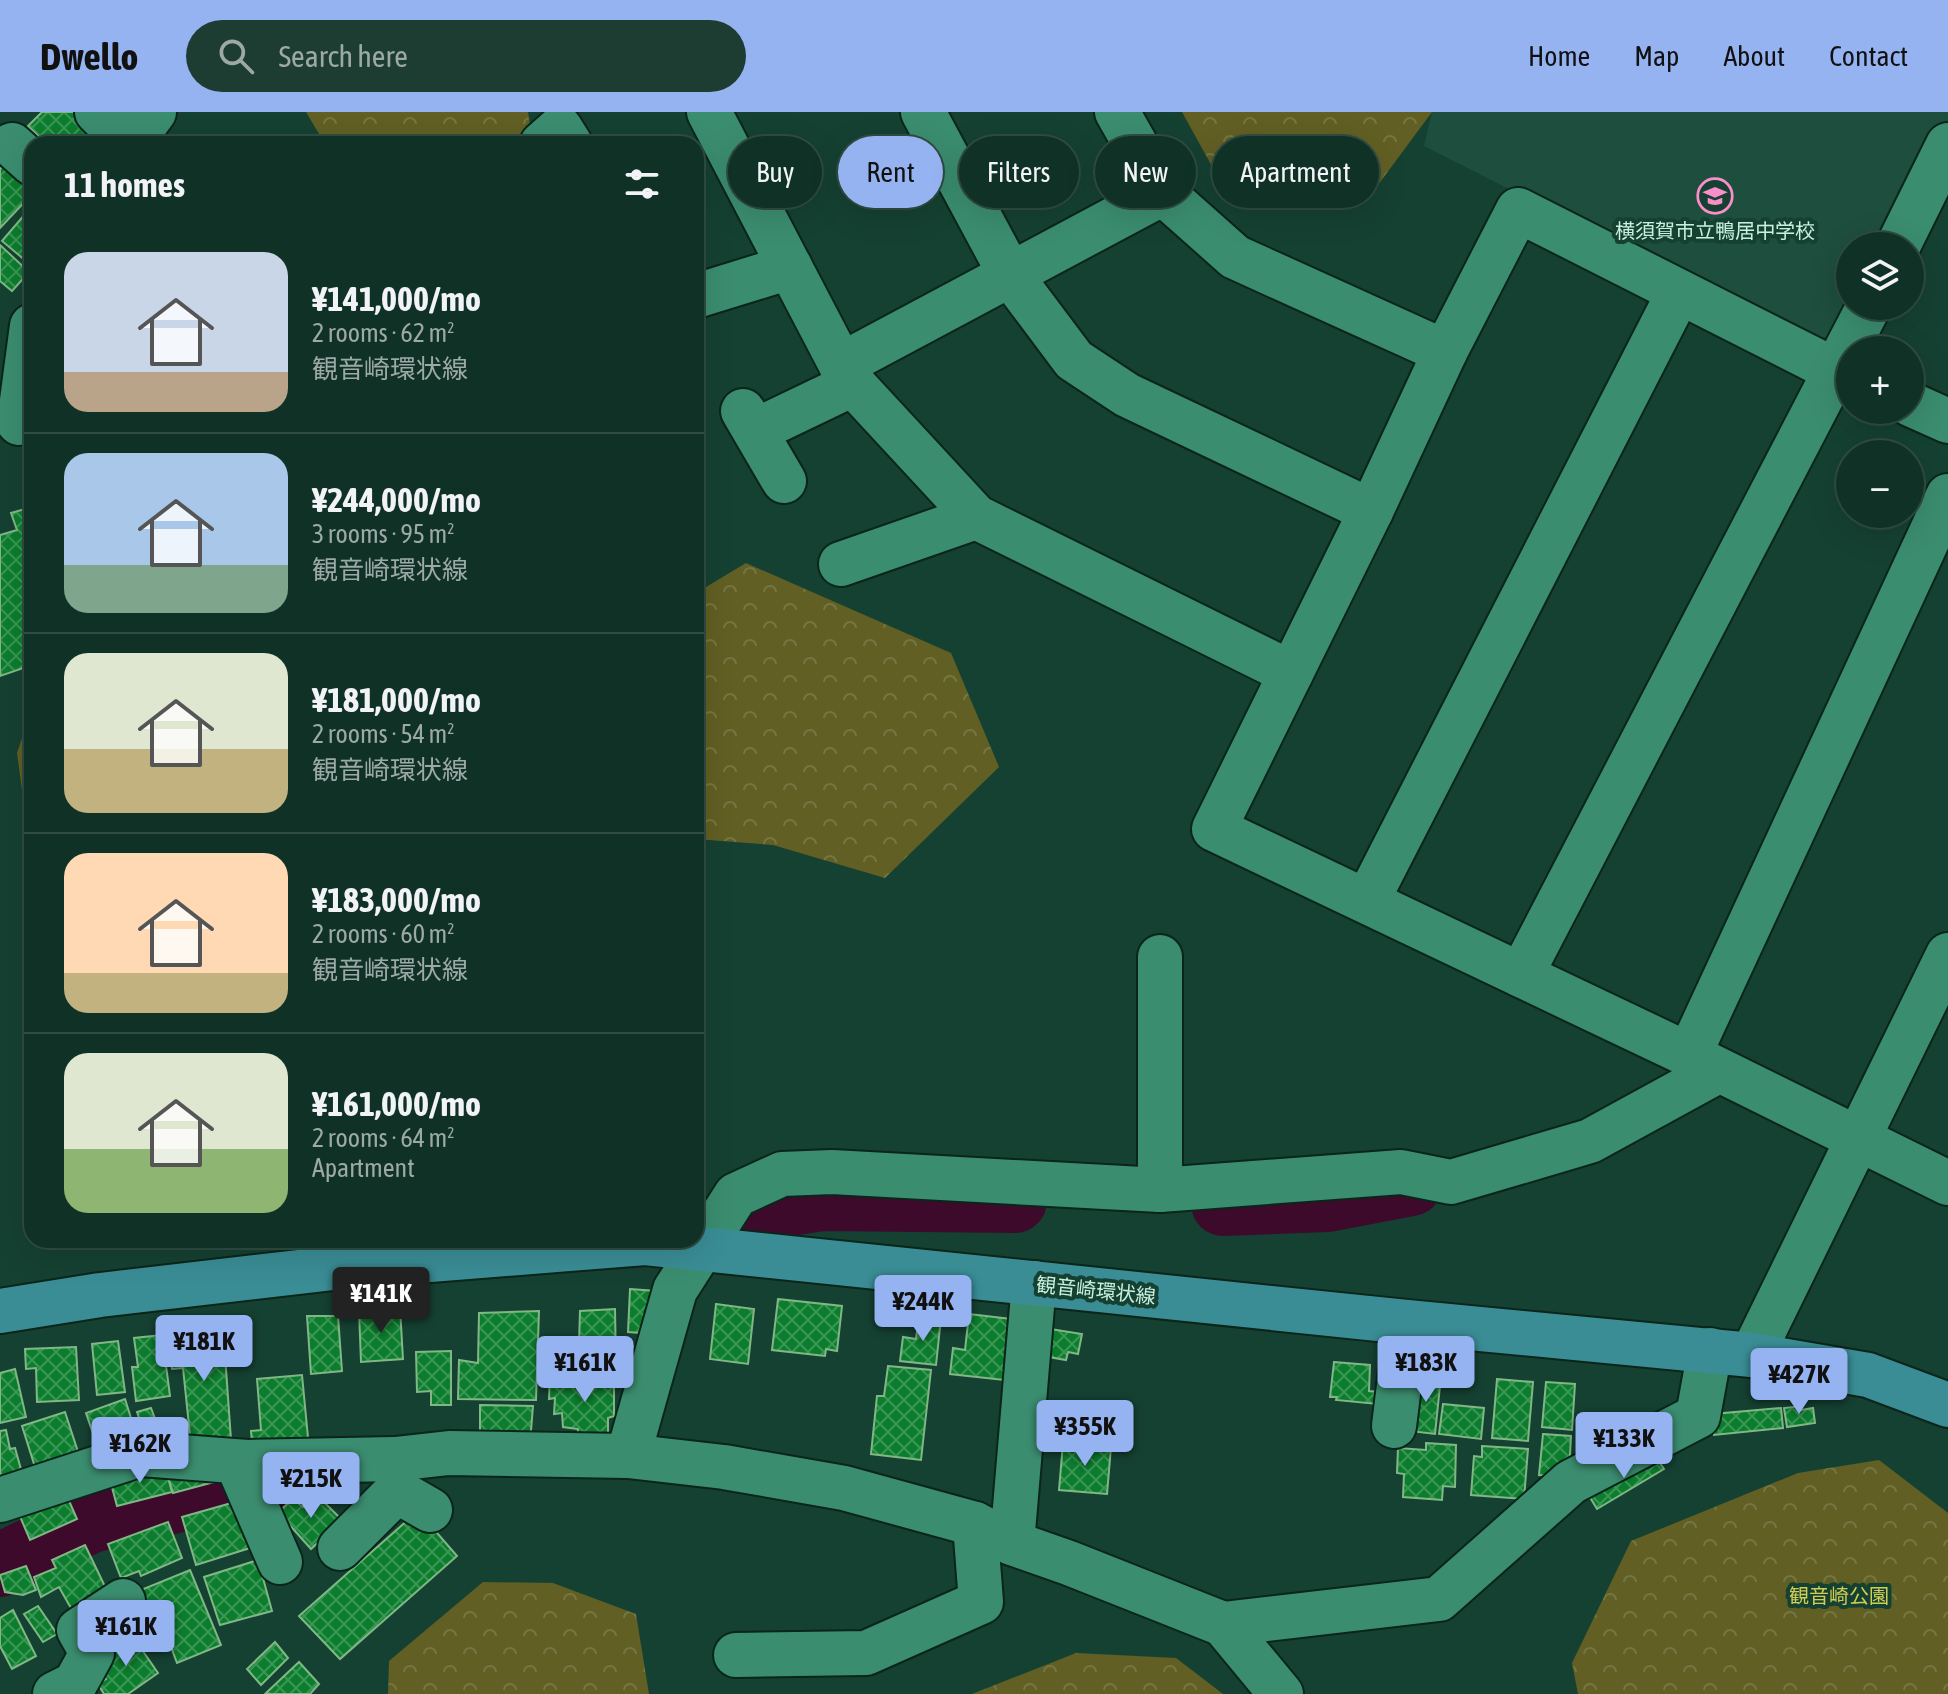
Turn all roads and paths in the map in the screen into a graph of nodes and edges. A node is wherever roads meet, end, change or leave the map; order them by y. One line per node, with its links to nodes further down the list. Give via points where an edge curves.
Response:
1 (97, 112): 6 (street)
2 (154, 112): 7 (street)
3 (709, 112): 15 (street)
4 (923, 112): 16 (street)
5 (1117, 112): 10 (street)
6 (122, 136)
7 (136, 136)
8 (551, 136): 9 (street, via 560,128)
9 (565, 136)
10 (1131, 136)
11 (1948, 145): 14 (street)
12 (1136, 208): 16 (street)
13 (1180, 208): 20 (street, via 1235,257)
14 (1905, 232)
15 (790, 267): 18 (street); 22 (street)
16 (1011, 276): 22 (street); 29 (street, via 1074,360 1100,378)
17 (1679, 292): 20 (street, via 1518,210); 21 (street); 33 (street)
18 (704, 294)
19 (24, 330): 26 (street)
20 (1445, 352): 29 (street)
21 (1836, 371)
22 (847, 375): 27 (street, via 749,421); 30 (street)
23 (1836, 388): 36 (street)
24 (1924, 410): 25 (street)
25 (1948, 421)
26 (19, 423)
27 (784, 481)
28 (1948, 496): 37 (street)
29 (1371, 511): 32 (street)
30 (976, 517): 31 (street); 32 (street)
31 (841, 564)
32 (1291, 673): 33 (street, via 1214,829)
33 (1367, 901): 36 (street)
34 (1948, 955): 38 (street)
35 (1160, 957): 40 (street)
36 (1521, 975): 37 (street)
37 (1704, 1063): 38 (street); 40 (street, via 1590,1141 1451,1182 1401,1172)
38 (1857, 1138): 39 (street); 47 (street)
39 (1948, 1183)
40 (1160, 1190): 41 (street, via 832,1172 782,1174 736,1195)
41 (704, 1246)
42 (582, 1248): 45 (main road, 観音崎環状線, via 357,1266)
43 (703, 1248): 44 (main road, 観音崎環状線); 50 (street, via 675,1290)
44 (1034, 1283): 46 (main road, 観音崎環状線); 54 (street)
45 (0, 1311)
46 (1407, 1322): 47 (main road, 観音崎環状線); 49 (street)
47 (1731, 1352): 48 (main road, 観音崎環状線, via 1868,1375); 58 (street, via 1698,1416 1571,1482 1439,1599)
48 (1948, 1405)
49 (1394, 1426)
50 (642, 1458): 52 (street, via 449,1453); 54 (street, via 844,1488)
51 (247, 1479): 52 (street); 53 (street, via 141,1454); 56 (street)
52 (407, 1487): 55 (street)
53 (0, 1500)
54 (993, 1534): 58 (street); 59 (street, via 981,1602 866,1653)
55 (340, 1548)
56 (280, 1562)
57 (123, 1601): 60 (street, via 79,1630 92,1653)
58 (1223, 1624): 61 (street)
59 (736, 1655)
60 (73, 1691)
61 (1281, 1694)

